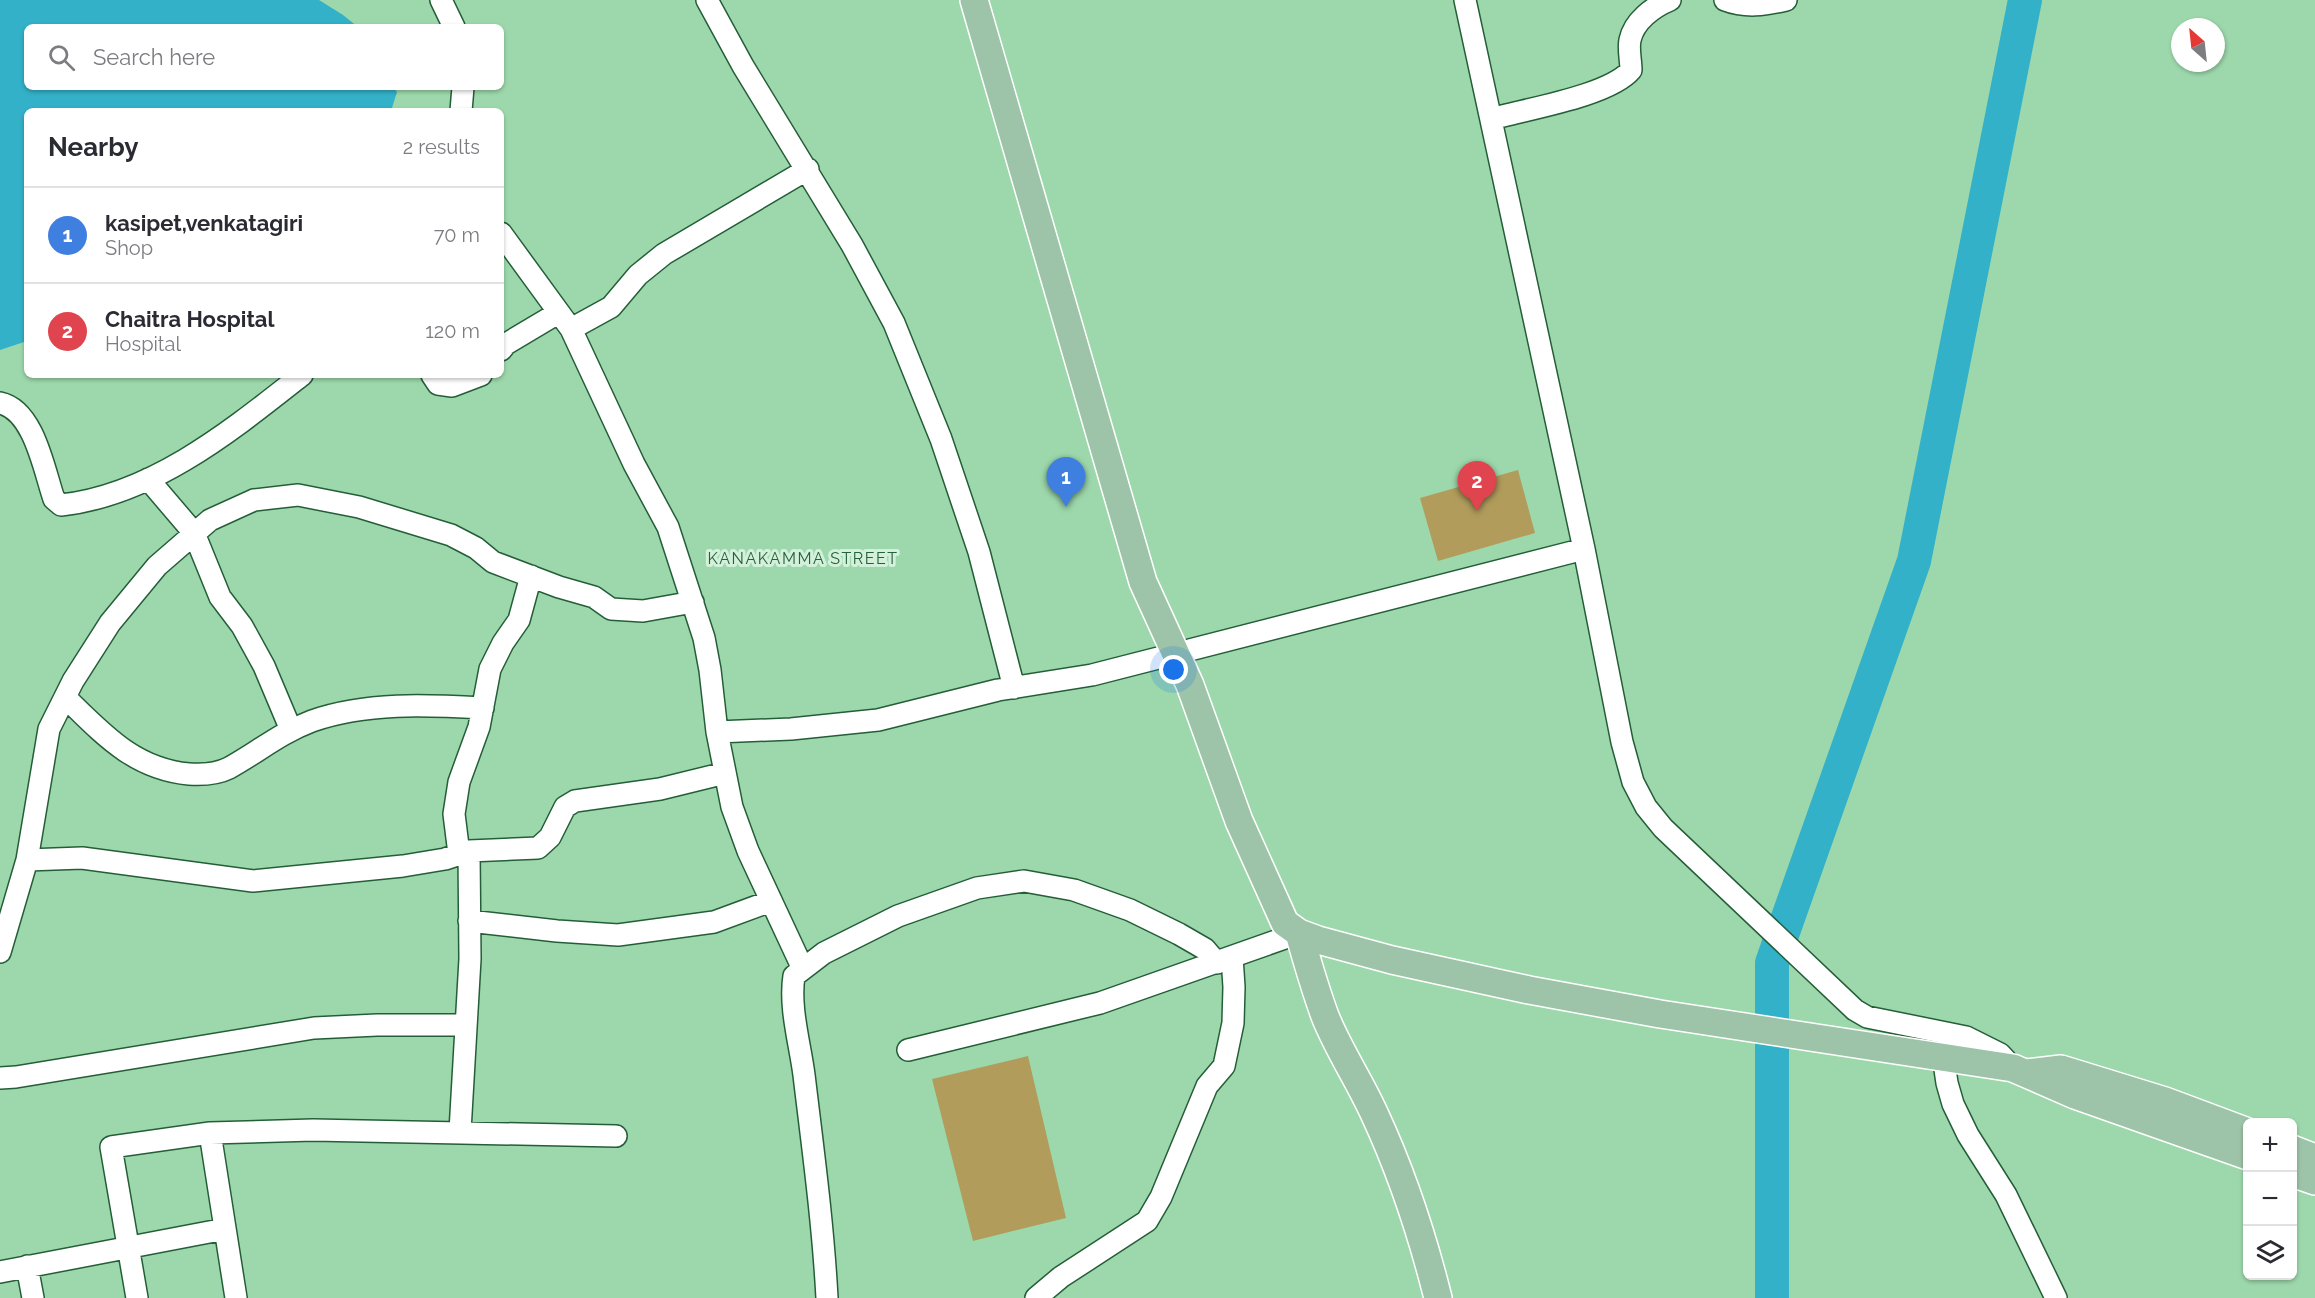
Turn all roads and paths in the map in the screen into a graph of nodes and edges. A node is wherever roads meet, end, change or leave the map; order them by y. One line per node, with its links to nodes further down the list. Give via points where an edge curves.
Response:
1 (441, 0): 8 (street)
2 (707, 0): 12 (street)
3 (974, 0): 25 (main road, via 1143,582)
4 (1465, 0): 11 (street)
5 (1670, 0): 11 (street, via 1638,22 1630,41 1631,70 1624,79 1594,92)
6 (1725, 0): 7 (street, via 1746,6)
7 (1786, 0)
8 (453, 24)
9 (463, 90): 10 (street)
10 (461, 108)
11 (1491, 118): 22 (street)
12 (807, 169): 14 (street, via 664,254 638,274 611,308); 26 (street, via 894,323 937,429 978,552)
13 (504, 237): 14 (street)
14 (564, 321): 15 (street); 24 (street, via 668,527)
15 (504, 346)
16 (298, 378): 20 (street, via 187,458)
17 (434, 378): 18 (street, via 438,384 452,386)
18 (473, 378)
19 (0, 403): 20 (street, via 10,405 25,419 54,499 61,505 83,502)
20 (148, 479): 21 (street)
21 (194, 533): 23 (street, via 210,520 254,500 298,495 359,507 451,535 493,562); 27 (street, via 157,566 110,623); 29 (street, via 220,597 264,666)
22 (1584, 549): 25 (street); 44 (street, via 1633,782 1662,828 1855,1010 1867,1017 1966,1037 2000,1054)
23 (531, 576): 24 (street, via 594,597 611,609 643,611); 28 (street, via 519,620 490,669)
24 (693, 602): 30 (street, via 710,670)
25 (1174, 654): 26 (street, via 1092,675); 37 (main road, via 1190,685 1239,821 1272,896 1285,922)
26 (1014, 688): 30 (street, via 878,720)
27 (65, 697): 29 (street, via 133,757 168,772 204,775 227,769); 33 (street, via 49,729)
28 (483, 708): 29 (street, via 358,710); 32 (street, via 459,782 454,814)
29 (291, 730)
30 (717, 732): 31 (street)
31 (726, 773): 32 (street, via 660,789 575,801 565,807 550,837 538,848); 34 (street, via 732,807)
32 (464, 853): 33 (street, via 404,866 253,880 82,858); 35 (street)
33 (27, 860): 36 (street)
34 (775, 909): 35 (street, via 618,935); 40 (street)
35 (469, 921): 41 (street)
36 (3, 931): 38 (street)
37 (1299, 933): 39 (street); 43 (main road, via 1452,974 1660,1014); 64 (main road, via 1326,1017 1400,1174 1422,1235)
38 (0, 952)
39 (1224, 960): 40 (street, via 1130,910 1074,890 1024,881 977,888 898,916 824,953); 42 (street, via 1101,1003); 63 (street, via 1234,987 1233,1023 1224,1066 1207,1086 1161,1197 1147,1221 1061,1277)
40 (803, 969): 62 (street, via 794,976 791,994 824,1236)
41 (465, 1025): 45 (street, via 314,1028); 46 (street)
42 (908, 1050)
43 (1944, 1056): 44 (main road); 65 (street, via 1953,1104 2006,1194)
44 (2019, 1071): 47 (main road, via 2061,1068); 51 (main road)
45 (0, 1078)
46 (460, 1131): 48 (street); 49 (street)
47 (2243, 1131)
48 (210, 1133): 55 (street); 56 (street, via 111,1147)
49 (616, 1136)
50 (2297, 1151): 52 (main road)
51 (2243, 1155)
52 (2315, 1158)
53 (2297, 1175): 54 (main road)
54 (2315, 1181)
55 (225, 1229): 56 (street); 61 (street)
56 (128, 1247): 57 (street); 60 (street)
57 (27, 1266): 58 (street); 59 (street)
58 (0, 1272)
59 (33, 1298)
60 (137, 1298)
61 (236, 1298)
62 (827, 1298)
63 (1036, 1298)
64 (1438, 1298)
65 (2056, 1298)

